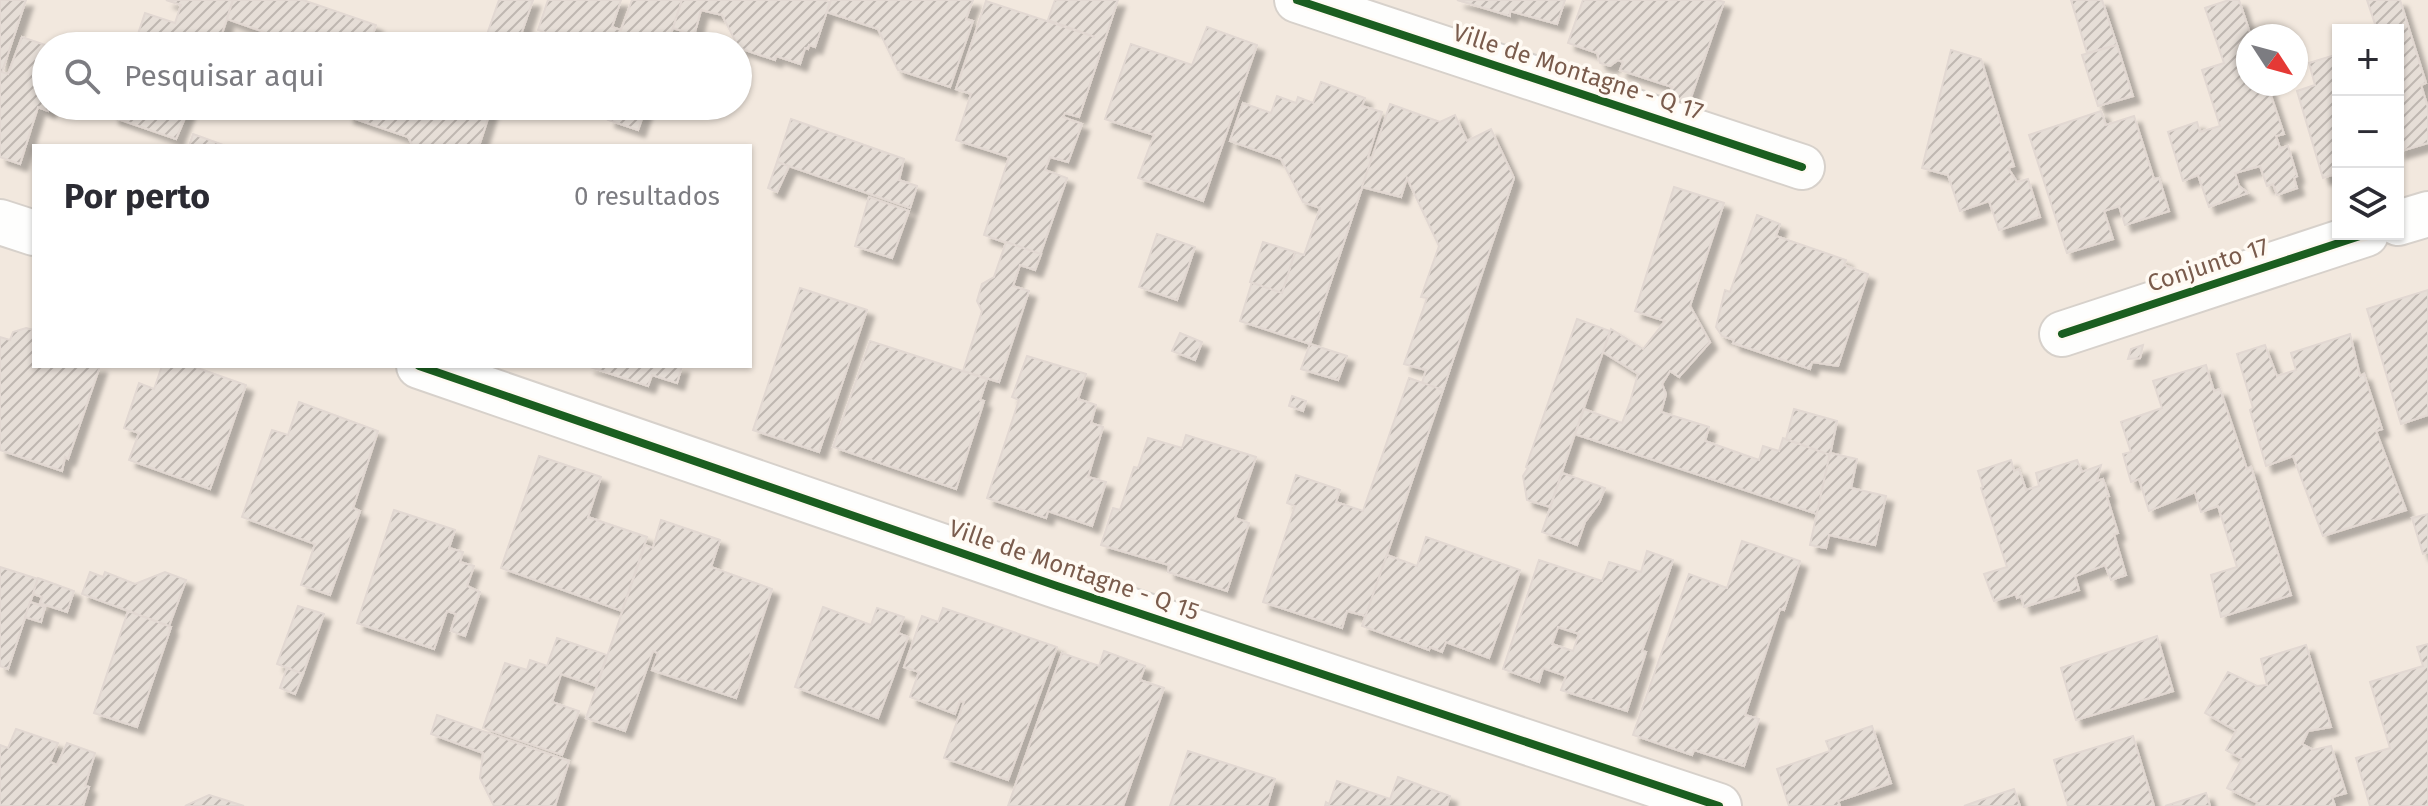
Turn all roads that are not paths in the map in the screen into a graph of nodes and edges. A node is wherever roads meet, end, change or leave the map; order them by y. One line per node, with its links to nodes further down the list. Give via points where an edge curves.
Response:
1 (1297, 0): 2 (street, Ville de Montagne - Q 17)
2 (1802, 167)
3 (2428, 214): 4 (street)
4 (2404, 221)
5 (0, 222): 6 (street)
6 (32, 232)
7 (2348, 240): 8 (street, Conjunto 17)
8 (2062, 334)
9 (425, 368): 10 (street, Ville de Montagne - Q 15)
10 (1719, 806)

